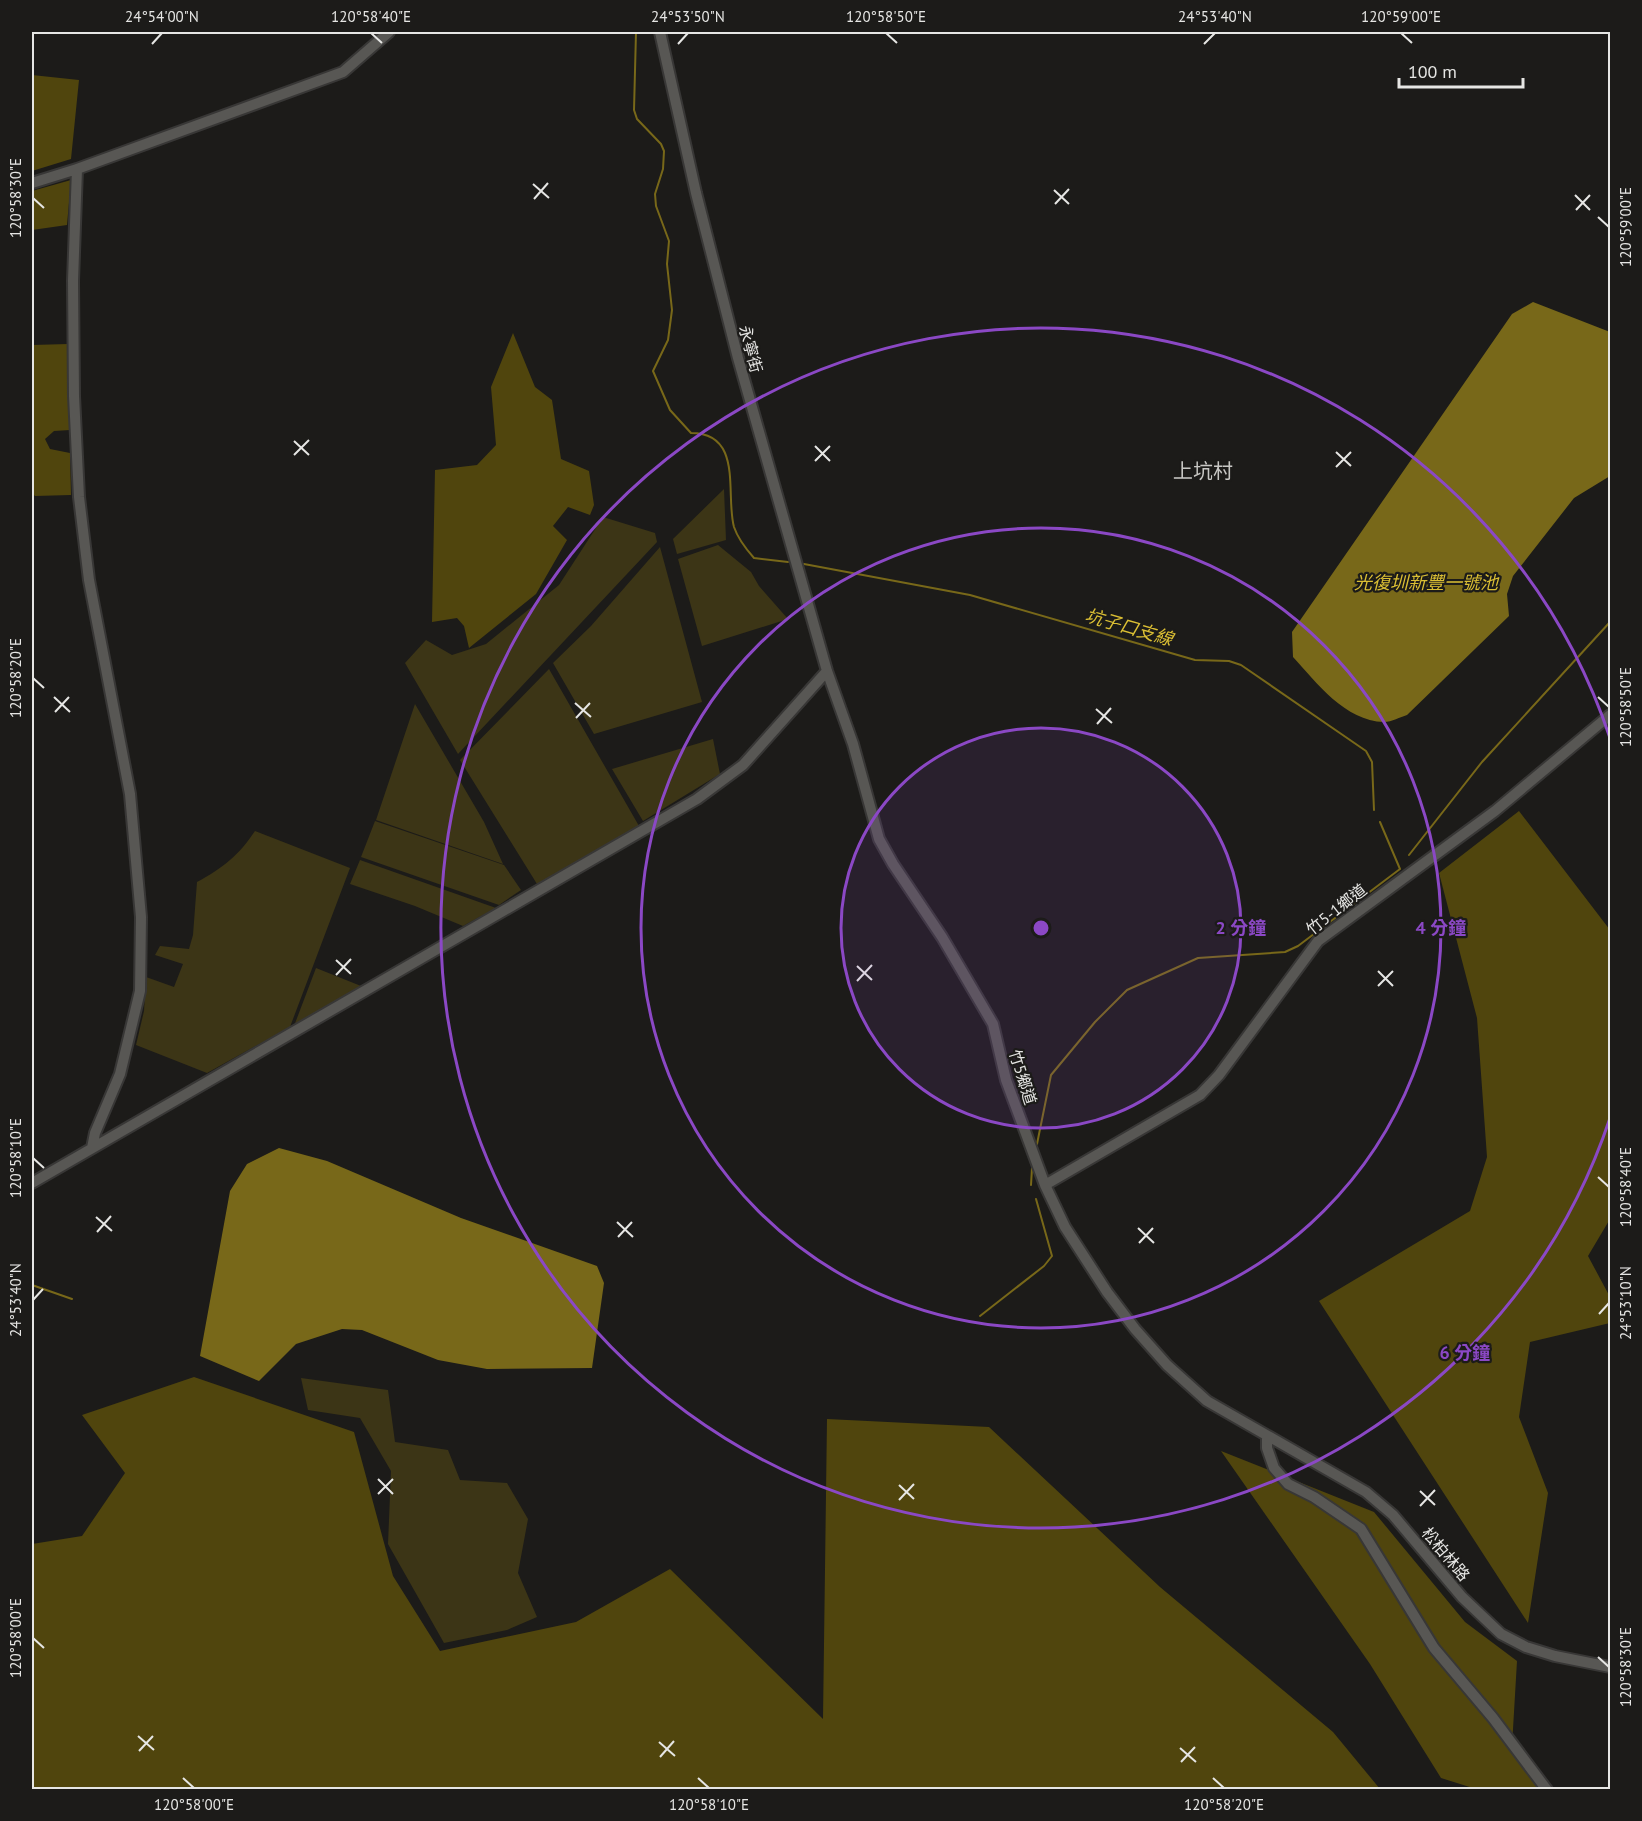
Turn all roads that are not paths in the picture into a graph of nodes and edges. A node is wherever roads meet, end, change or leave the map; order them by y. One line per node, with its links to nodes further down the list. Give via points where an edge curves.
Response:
1 (389, 32): 3 (street, via 343,72)
2 (660, 32): 5 (street, 永寧街, via 738,358)
3 (77, 169): 4 (street); 7 (street, via 73,281 79,497 89,580 130,794 141,917 140,990 120,1074)
4 (32, 183)
5 (827, 671): 7 (street, via 743,765 697,799); 9 (street, 竹5鄉道, via 879,838 993,1024 1006,1080)
6 (1611, 715): 9 (street, 竹5-1鄉道, via 1495,811 1317,941 1219,1075 1200,1095)
7 (92, 1148): 8 (street)
8 (32, 1183)
9 (1045, 1185): 10 (street, 竹5鄉道, via 1065,1227 1135,1329 1207,1401)
10 (1267, 1438): 11 (street, 松柏林路, via 1366,1492 1501,1634 1555,1656); 12 (street, via 1274,1468 1288,1484 1361,1529 1434,1648)
11 (1611, 1667)
12 (1547, 1790)

